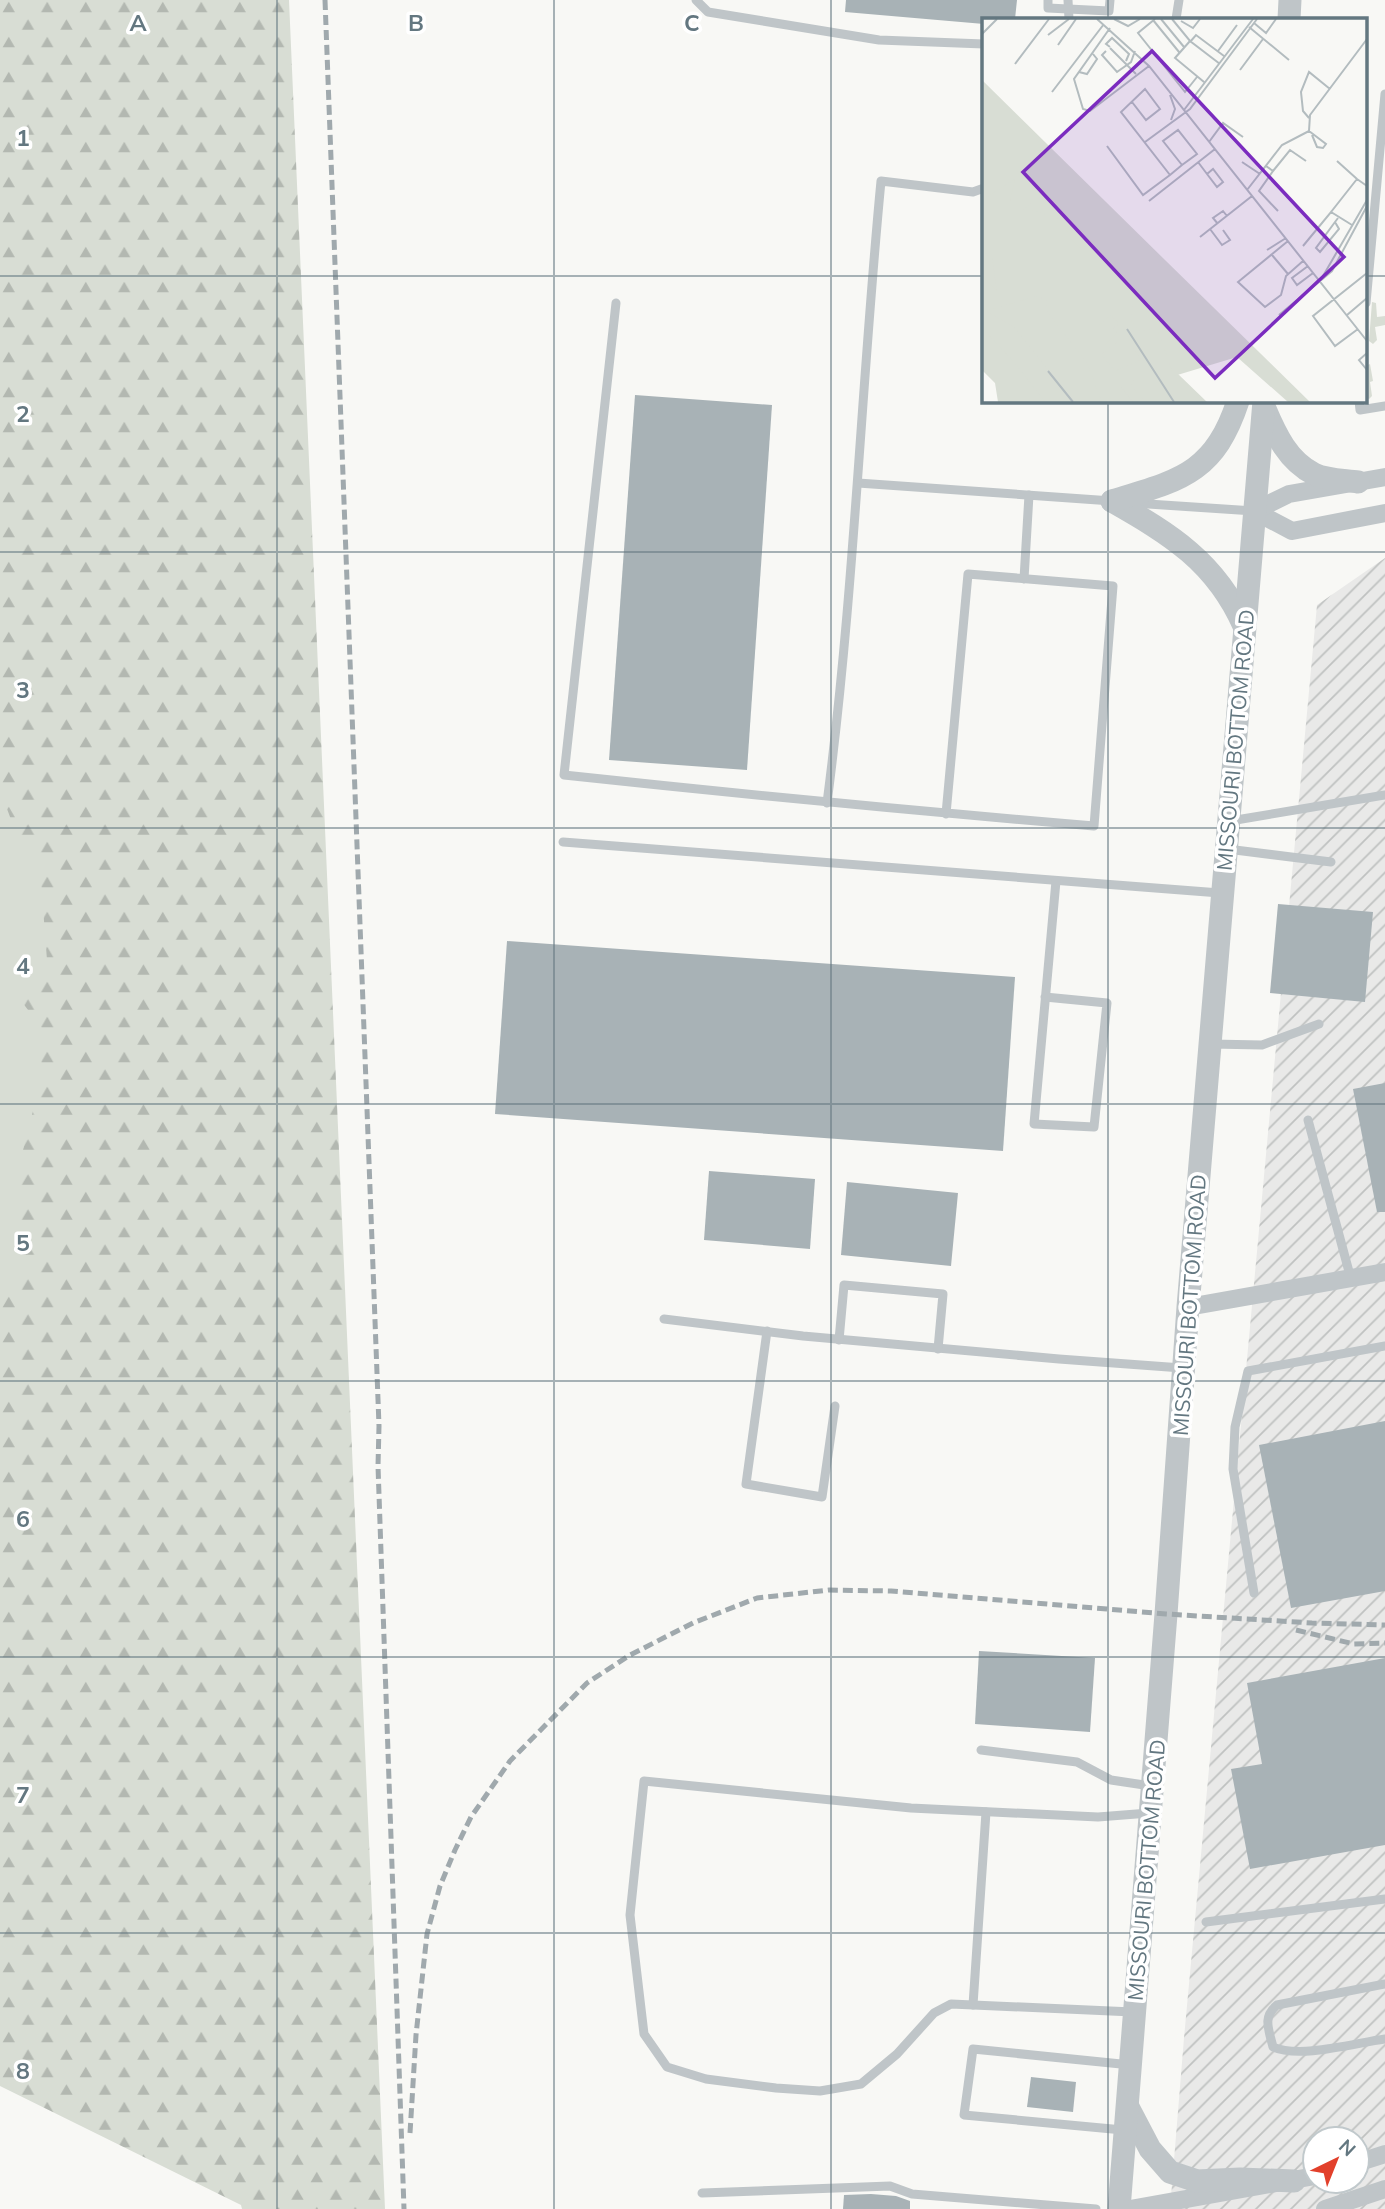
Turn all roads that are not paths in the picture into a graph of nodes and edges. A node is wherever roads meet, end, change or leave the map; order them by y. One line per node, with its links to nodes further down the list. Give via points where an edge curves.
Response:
1 (695, 0): 10 (lane, via 708,12 879,40)
2 (1048, 0): 7 (lane, via 1048,8)
3 (1110, 0): 6 (lane, via 1109,12)
4 (1179, 0): 8 (lane)
5 (1290, 0): 9 (street)
6 (1089, 5): 7 (lane)
7 (1069, 9)
8 (1176, 18)
9 (1289, 18)
10 (982, 44)
11 (1385, 94): 13 (lane)
12 (982, 189): 21 (lane, via 973,192 881,181)
13 (1368, 281)
14 (616, 303): 29 (lane, via 564,775)
15 (1238, 402): 23 (street, via 1229,429 1209,458 1172,483)
16 (1359, 402): 18 (lane, via 1360,410)
17 (1264, 404): 20 (street, via 1279,440 1293,459 1315,475); 24 (street, MISSOURI BOTTOM ROAD)
18 (1385, 405)
19 (1385, 477): 20 (street)
20 (1357, 482): 24 (street, via 1289,494)
21 (858, 483): 22 (lane); 29 (lane)
22 (1029, 495): 23 (lane); 26 (lane)
23 (1112, 501): 24 (lane); 27 (street, via 1163,530 1198,558 1219,583)
24 (1254, 511): 25 (street, via 1292,530); 27 (street, MISSOURI BOTTOM ROAD)
25 (1385, 513)
26 (1024, 579): 30 (lane, via 968,574); 30 (lane, via 1113,586 1094,826)
27 (1244, 627): 31 (street, MISSOURI BOTTOM ROAD)
28 (1385, 795): 31 (lane)
29 (827, 803): 30 (lane)
30 (946, 814)
31 (1228, 821): 33 (street, MISSOURI BOTTOM ROAD)
32 (563, 842): 35 (lane)
33 (1226, 848): 34 (lane); 36 (street, MISSOURI BOTTOM ROAD)
34 (1331, 862)
35 (1056, 881): 36 (lane); 37 (lane)
36 (1222, 893): 39 (street, MISSOURI BOTTOM ROAD)
37 (1045, 997): 37 (lane, via 1034,1124 1094,1127 1107,1003)
38 (1319, 1024): 39 (lane, via 1262,1045)
39 (1209, 1044): 43 (street, MISSOURI BOTTOM ROAD)
40 (1308, 1120): 42 (lane)
41 (1385, 1272): 42 (street)
42 (1351, 1279): 43 (street)
43 (1188, 1307): 49 (street, MISSOURI BOTTOM ROAD)
44 (664, 1319): 45 (lane)
45 (767, 1331): 46 (lane); 50 (lane, via 746,1484 822,1497)
46 (839, 1340): 48 (lane); 48 (lane, via 844,1285 943,1294)
47 (1385, 1346): 51 (lane, via 1248,1371 1235,1427 1233,1469)
48 (938, 1349): 49 (lane)
49 (1183, 1368): 53 (street, MISSOURI BOTTOM ROAD)
50 (835, 1406)
51 (1254, 1593)
52 (981, 1750): 53 (lane, via 1077,1762 1111,1780)
53 (1153, 1787): 55 (street, MISSOURI BOTTOM ROAD)
54 (986, 1812): 55 (lane, via 1098,1817); 59 (lane); 59 (lane, via 644,1782 630,1915 644,2034 667,2067 706,2079 821,2091 861,2084 897,2054 933,2013 951,2004)
55 (1151, 1813): 60 (street, MISSOURI BOTTOM ROAD)
56 (1385, 1899): 57 (lane)
57 (1206, 1922)
58 (1385, 1984): 61 (lane, via 1277,2005 1266,2020 1273,2048 1283,2052)
59 (973, 2005): 60 (lane)
60 (1135, 2012): 62 (street, MISSOURI BOTTOM ROAD)
61 (1385, 2039)
62 (1130, 2065): 63 (street, MISSOURI BOTTOM ROAD); 64 (lane, via 973,2049 964,2115)
63 (1127, 2105): 64 (street, MISSOURI BOTTOM ROAD); 65 (street, via 1150,2149 1170,2172 1197,2181)
64 (1125, 2131): 70 (street, MISSOURI BOTTOM ROAD)
65 (1301, 2179)
66 (1301, 2180): 71 (street)
67 (1385, 2189): 72 (street)
68 (702, 2193): 69 (lane, via 890,2186 912,2194)
69 (1096, 2209)
70 (1119, 2209)
71 (1130, 2209)
72 (1325, 2209)

